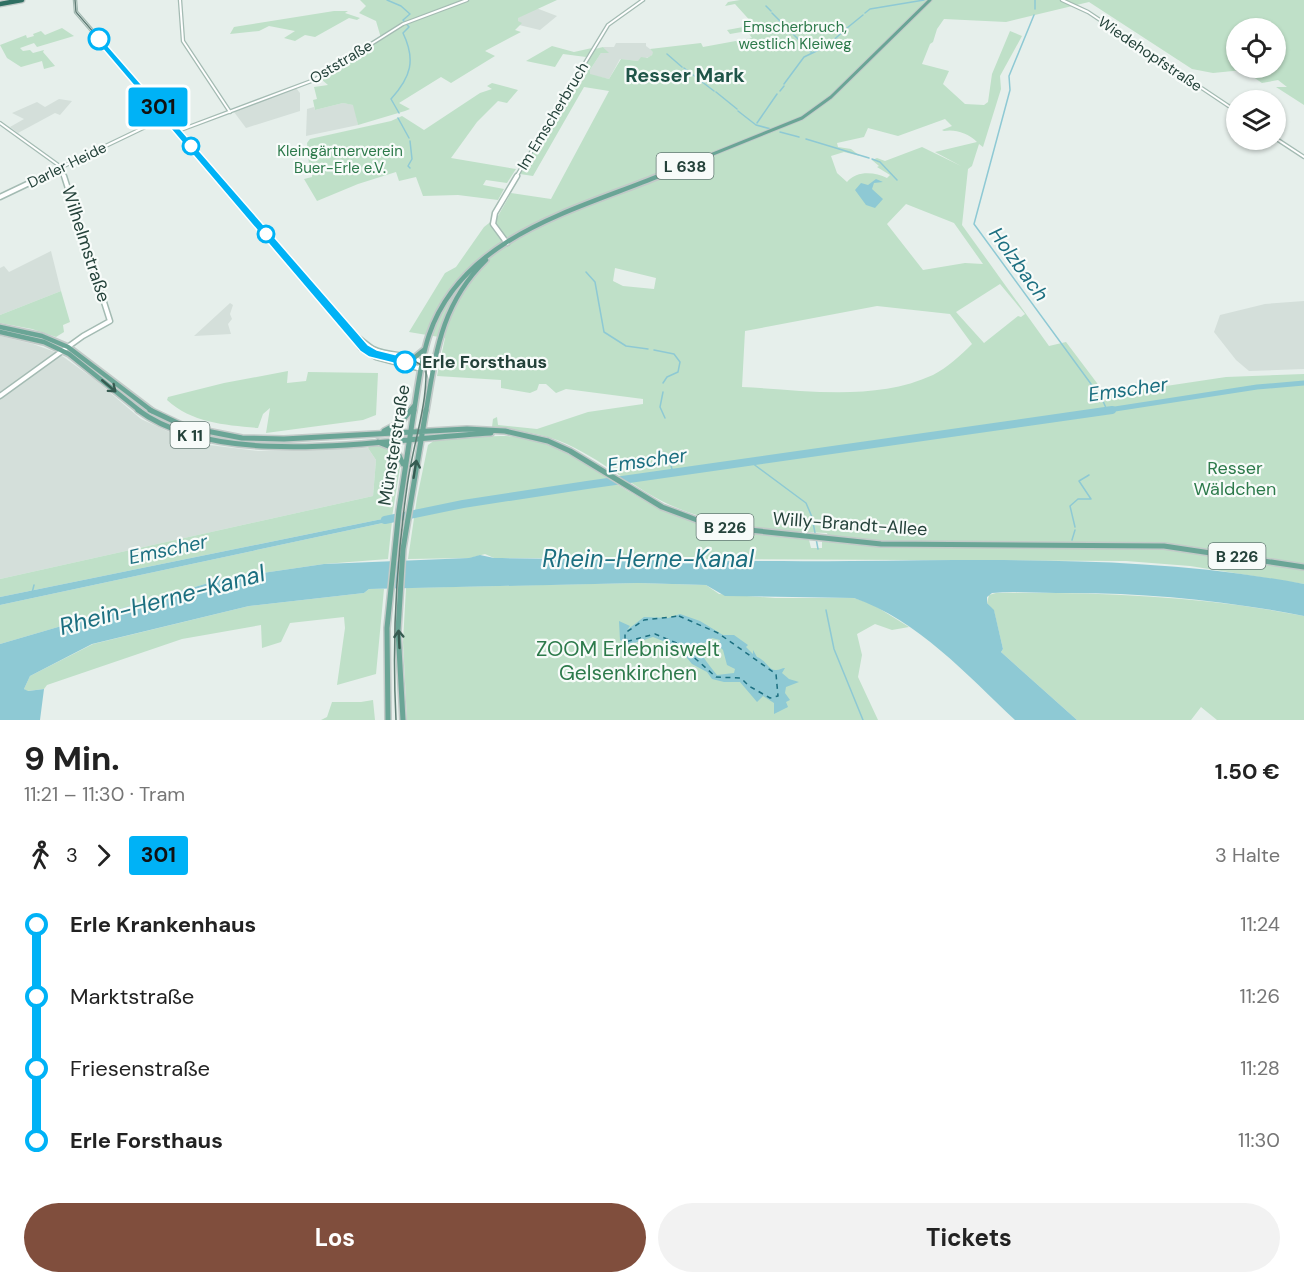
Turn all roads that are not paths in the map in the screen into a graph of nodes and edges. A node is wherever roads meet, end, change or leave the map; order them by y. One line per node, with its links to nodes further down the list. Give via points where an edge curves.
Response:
1 (12, 0): 9 (highway)
2 (22, 0): 9 (highway)
3 (75, 0): 12 (street, via 76,12)
4 (180, 0): 11 (street, via 183,41)
5 (467, 0): 11 (street, Oststraße, via 403,24 314,80)
6 (643, 0): 19 (street, Im Emscherbruch, via 608,25 495,213 493,224)
7 (930, 0): 19 (main road, Münsterstraße / L 638, via 831,97 800,119 571,211)
8 (1062, 0): 10 (street, Wiedehopfstraße, via 1088,12)
9 (0, 3)
10 (1226, 104)
11 (230, 112): 14 (street, Oststraße)
12 (166, 117): 14 (street); 17 (street, Darler Heide)
13 (0, 123): 17 (street)
14 (178, 131): 23 (street)
15 (1286, 145): 16 (street)
16 (1304, 157)
17 (61, 167): 18 (street, Darler Heide); 20 (street, Wilhelmstraße)
18 (0, 197)
19 (507, 242): 25 (main road, Münsterstraße / L 638, via 478,262 458,285 436,318); 28 (main road, Münsterstraße / L 638, via 483,262 455,295 444,318)
20 (110, 321): 24 (street)
21 (0, 327): 24 (main road, Willy-Brandt-Allee / K 11, via 42,336)
22 (0, 332): 26 (main road, Willy-Brandt-Allee / K 11)
23 (354, 335): 27 (street, via 374,349); 30 (street, via 361,348 372,356)
24 (68, 347): 26 (street); 35 (main road, Willy-Brandt-Allee / K 11, via 156,414 186,427 262,439)
25 (426, 347): 27 (main road); 29 (main road, Münsterstraße / L 638)
26 (63, 351): 33 (street); 38 (main road, Willy-Brandt-Allee / K 11, one-way to 38, via 148,417 183,433 259,445)
27 (414, 358): 29 (street)
28 (434, 360): 29 (street); 32 (main road, Münsterstraße / L 638)
29 (423, 365): 30 (street); 31 (main road, Münsterstraße); 32 (street)
30 (413, 367): 31 (street)
31 (420, 374): 34 (main road, Münsterstraße)
32 (431, 379): 36 (main road, Münsterstraße)
33 (0, 396)
34 (415, 404): 35 (main road, via 401,422); 37 (main road, Münsterstraße)
35 (377, 434): 37 (main road, Willy-Brandt-Allee / K 11)
36 (422, 434): 37 (main road, Willy-Brandt-Allee / B 226); 40 (main road, Willy-Brandt-Allee / B 226, via 514,434 548,441 581,456 662,507 705,523 750,531 881,544 1170,547); 42 (main road, Münsterstraße, one-way to 36, via 399,600 403,549)
37 (410, 435): 38 (main road, Willy-Brandt-Allee / K 11); 39 (main road, Münsterstraße)
38 (375, 440): 39 (main road, via 396,450)
39 (404, 470): 41 (main road, Münsterstraße, via 390,601)
40 (1304, 567)
41 (388, 720)
42 (403, 720)

